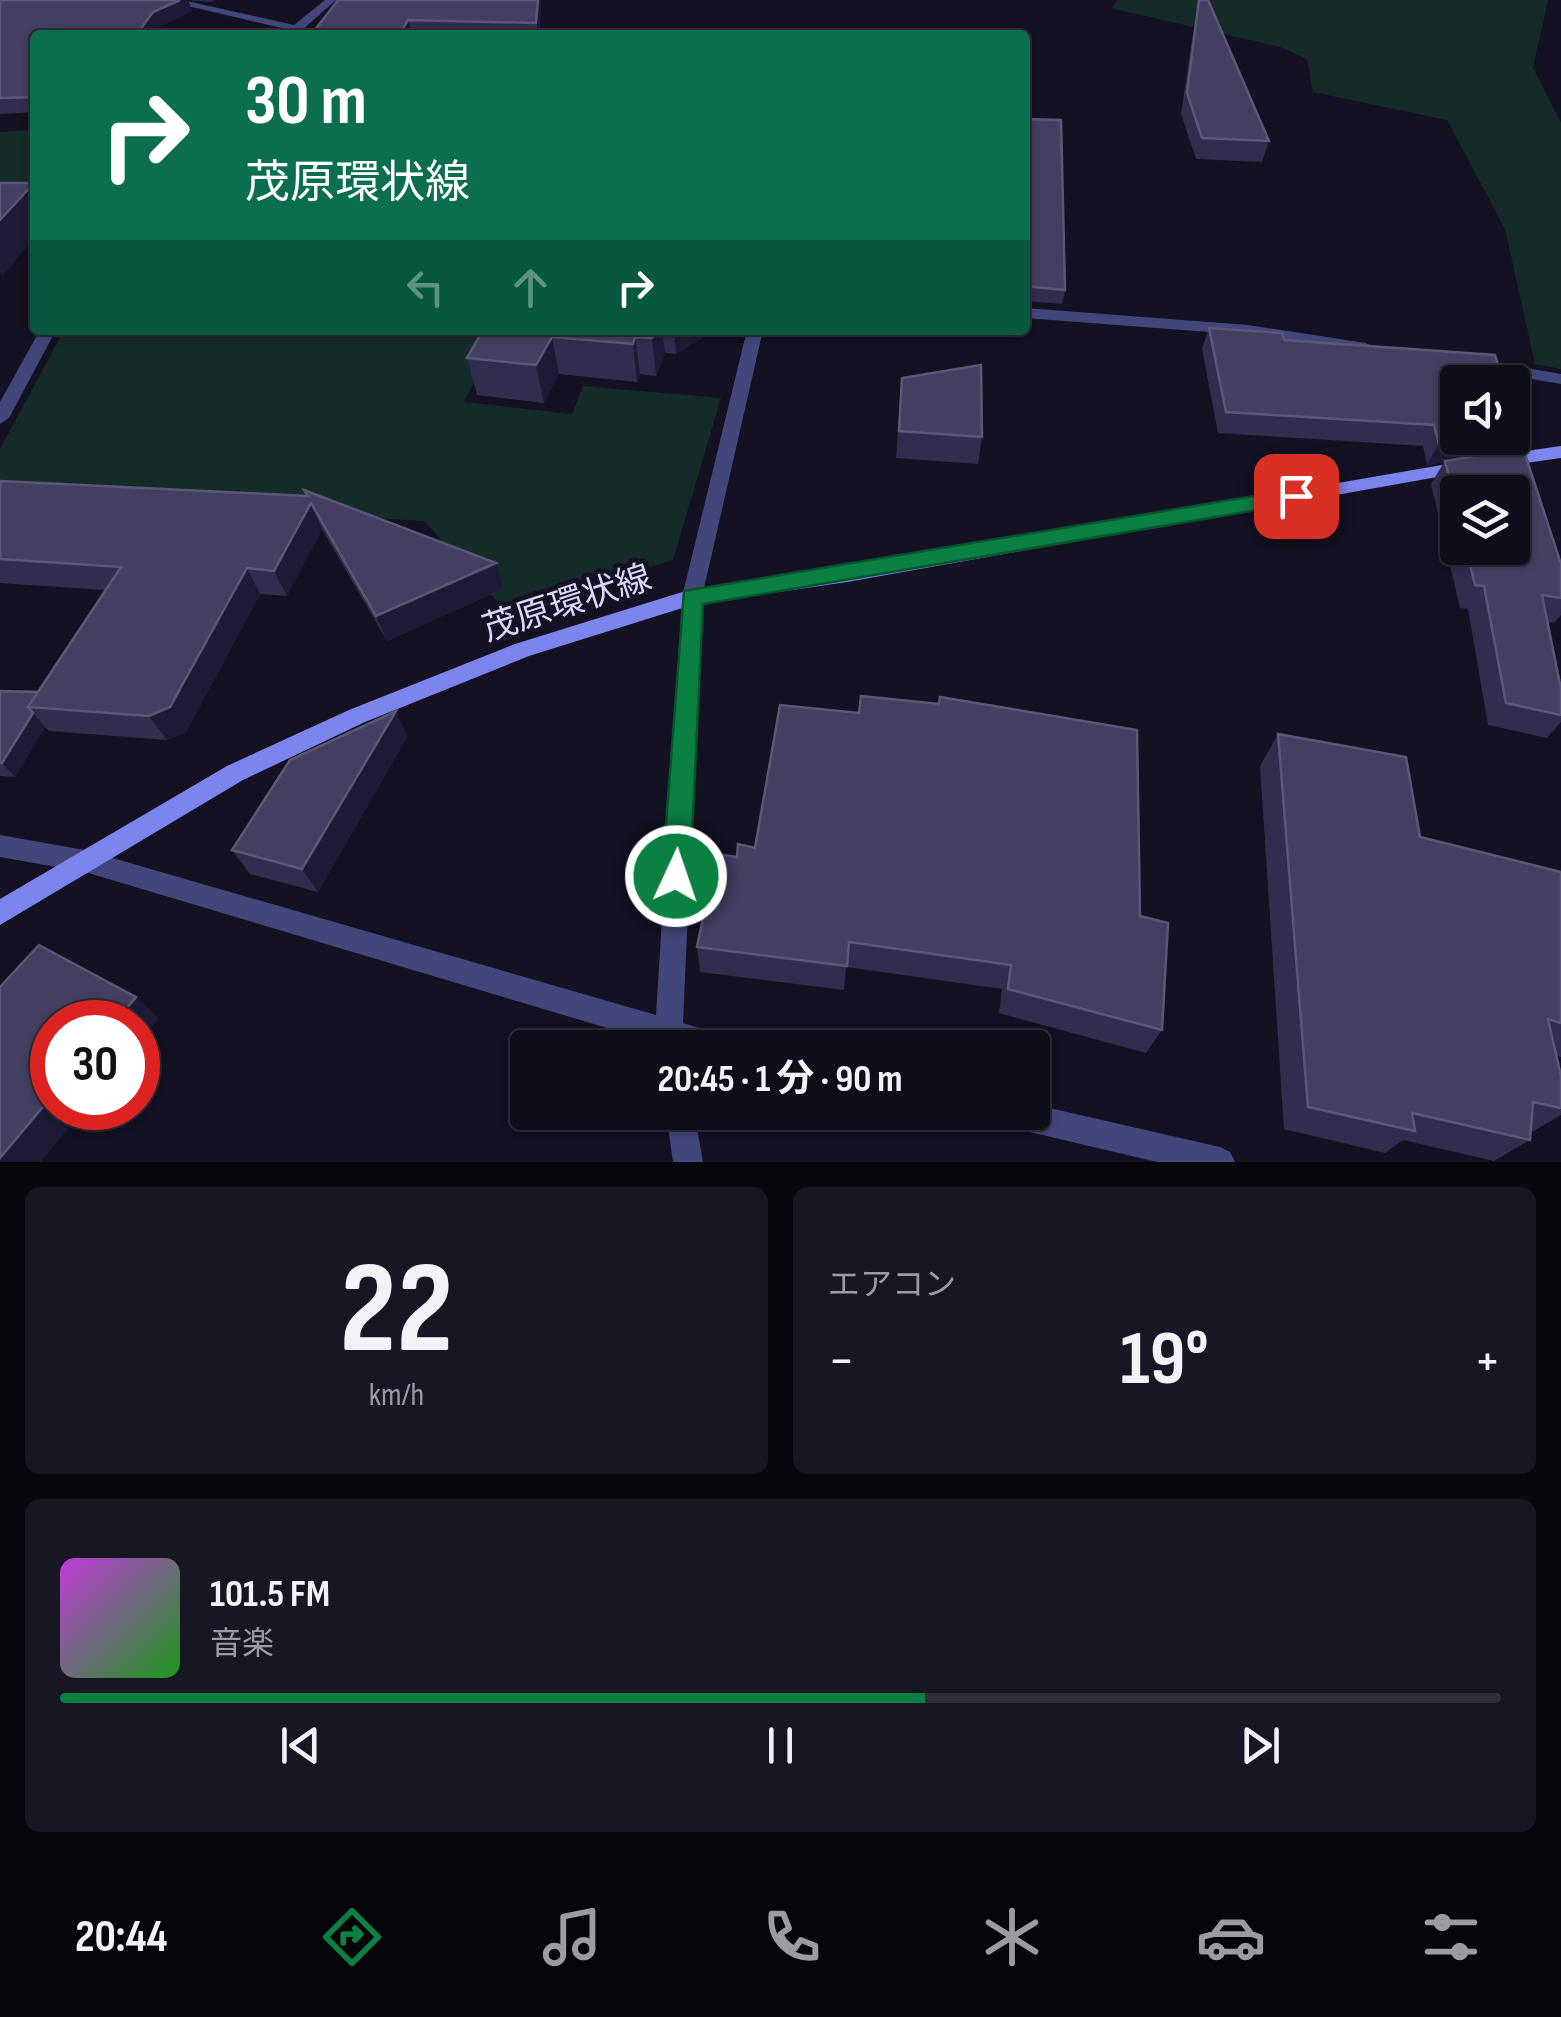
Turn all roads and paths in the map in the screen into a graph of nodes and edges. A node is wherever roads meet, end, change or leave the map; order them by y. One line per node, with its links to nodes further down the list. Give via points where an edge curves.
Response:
1 (167, 0): 3 (street)
2 (331, 0): 4 (street)
3 (291, 30)
4 (301, 30)
5 (1030, 313): 8 (street, via 1248,330)
6 (45, 335): 11 (street)
7 (753, 335): 13 (street)
8 (1382, 350)
9 (1458, 362): 10 (street)
10 (1561, 379)
11 (0, 418)
12 (1561, 452): 13 (main road, 茂原環状線)
13 (692, 597): 15 (main road, 茂原環状線, via 522,650 357,716 235,772); 18 (street)
14 (0, 846): 15 (street)
15 (85, 860): 16 (main road, 茂原環状線); 17 (street)
16 (0, 913)
17 (633, 1030)
18 (669, 1030)
19 (1050, 1123): 22 (street)
20 (683, 1130): 21 (street)
21 (688, 1162)
22 (1220, 1162)

